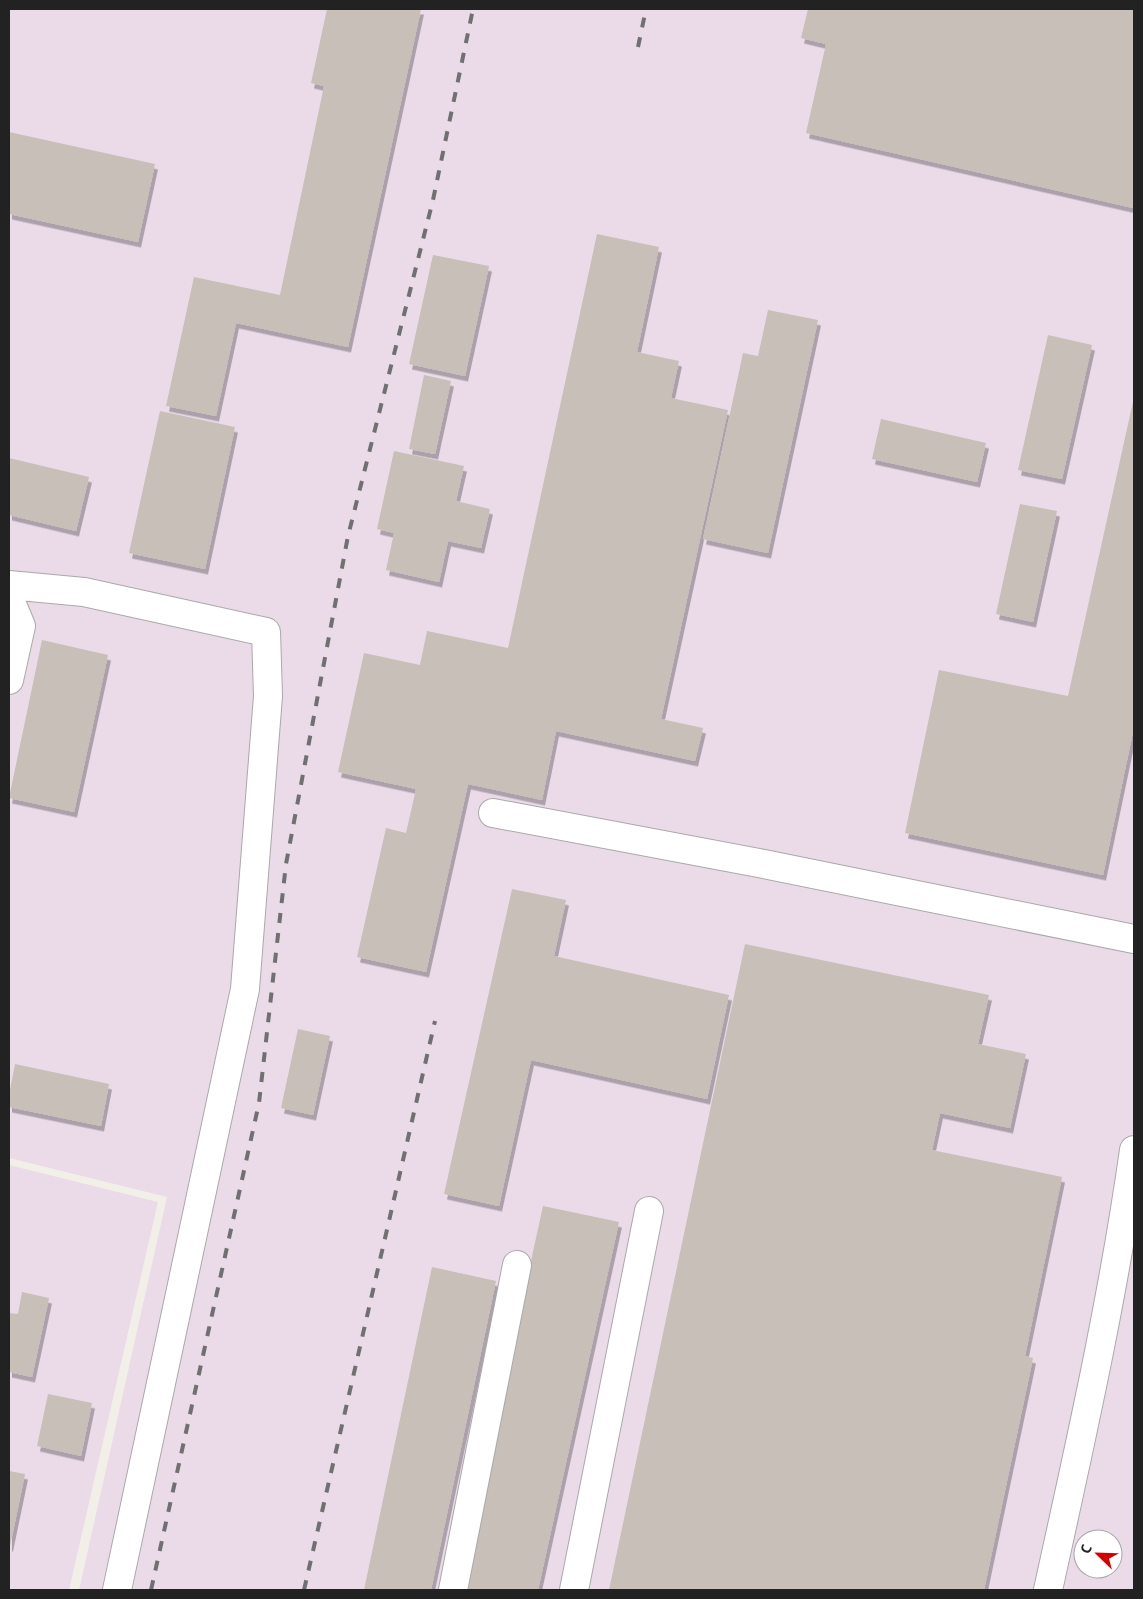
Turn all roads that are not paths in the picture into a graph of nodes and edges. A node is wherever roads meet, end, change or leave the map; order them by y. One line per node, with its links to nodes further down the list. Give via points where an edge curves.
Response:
1 (9, 585): 9 (street, via 84,592 266,632 268,696 245,989)
2 (9, 597): 3 (street, via 21,626)
3 (9, 680)
4 (493, 813): 5 (street)
5 (1134, 939)
6 (1134, 1150): 12 (street, via 1108,1316)
7 (649, 1211): 11 (street)
8 (517, 1265): 10 (street)
9 (117, 1590)
10 (453, 1590)
11 (574, 1590)
12 (1048, 1590)

